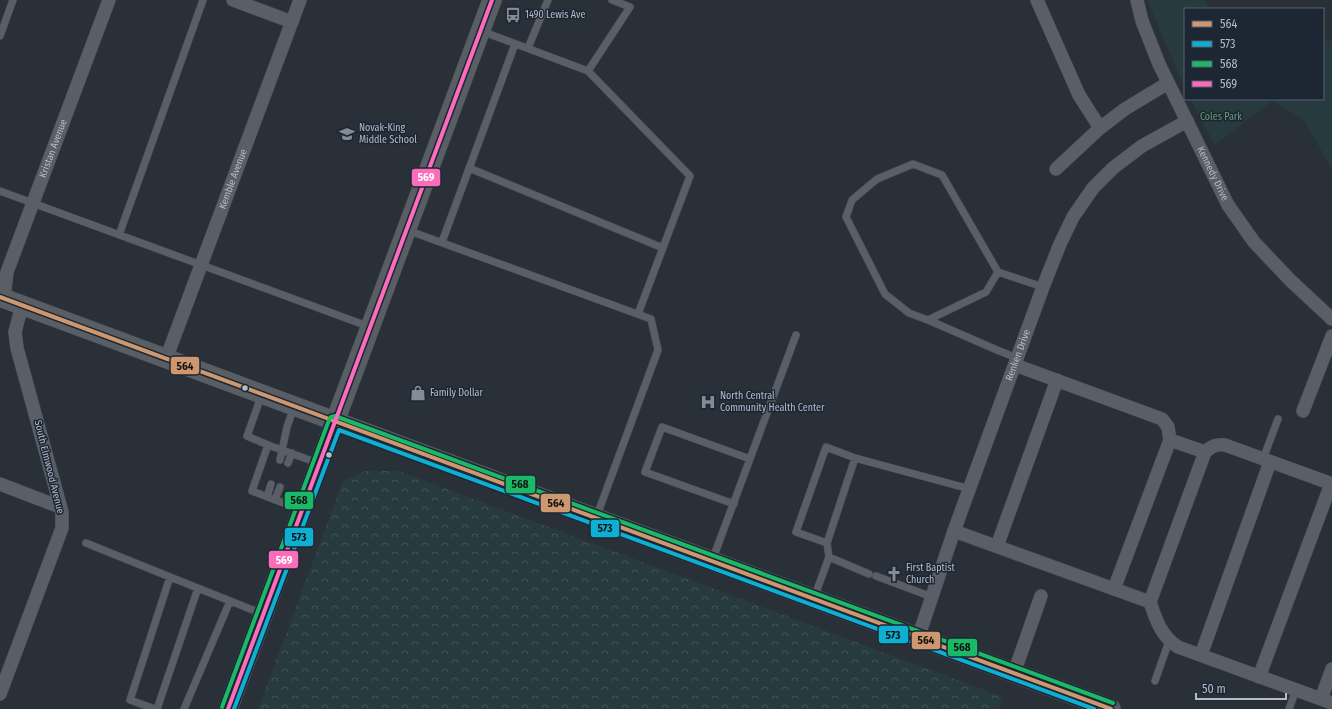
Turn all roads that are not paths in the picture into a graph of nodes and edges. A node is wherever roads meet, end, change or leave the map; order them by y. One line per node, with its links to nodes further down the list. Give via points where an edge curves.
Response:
1 (13, 0): 13 (lane)
2 (109, 0): 23 (street, Kristan Avenue)
3 (203, 0): 25 (lane)
4 (233, 0): 11 (street)
5 (300, 0): 11 (street, Kemble Avenue)
6 (492, 0): 12 (street)
7 (548, 0): 15 (lane)
8 (612, 0): 16 (lane, via 630,7)
9 (1037, 0): 19 (street, via 1080,95)
10 (1137, 0): 17 (street, Kennedy Drive, via 1142,21)
11 (292, 22): 28 (street, Kemble Avenue)
12 (481, 31): 14 (lane); 24 (street)
13 (0, 36)
14 (515, 44): 15 (lane); 20 (lane)
15 (528, 48): 16 (lane)
16 (588, 71): 27 (lane, via 690,176)
17 (1168, 83): 18 (street, Kennedy Drive); 19 (street, via 1125,109)
18 (1187, 121): 30 (street, Renken Drive, via 1142,146 1113,168 1093,188 1073,217); 34 (street, Kennedy Drive, via 1228,205 1254,242)
19 (1100, 128): 21 (street)
20 (469, 168): 26 (lane); 27 (lane)
21 (1056, 169)
22 (0, 191): 23 (lane)
23 (32, 203): 25 (lane); 31 (street, Kristan Avenue, via 7,272)
24 (407, 230): 26 (lane); 36 (street)
25 (119, 235): 28 (lane)
26 (442, 242): 33 (lane)
27 (663, 248): 33 (lane)
28 (201, 265): 36 (lane); 39 (street, Kemble Avenue)
29 (998, 272): 30 (lane); 35 (lane, via 986,292); 35 (lane, via 942,175 913,164 877,179 852,200 846,217 885,294 909,313)
30 (1043, 287): 40 (street, Renken Drive)
31 (2, 297): 32 (street)
32 (22, 305): 39 (street); 66 (street, South Elmwood Avenue, via 15,332 17,348)
33 (638, 314): 68 (lane, via 651,319 658,350)
34 (1332, 319)
35 (928, 320): 40 (lane)
36 (370, 328): 46 (street)
37 (796, 335): 53 (lane)
38 (1332, 336): 44 (street)
39 (166, 358): 42 (street)
40 (1016, 361): 41 (street); 62 (street, Renken Drive)
41 (1057, 380): 47 (street, via 1162,419 1168,427); 72 (street)
42 (262, 394): 43 (street); 48 (lane, via 247,436)
43 (294, 406): 46 (street); 49 (lane)
44 (1303, 411)
45 (1278, 419): 55 (lane)
46 (335, 422): 57 (street); 68 (street)
47 (1170, 440): 50 (street); 79 (street)
48 (268, 445): 49 (lane); 63 (lane, via 252,491)
49 (283, 450): 51 (lane); 54 (lane)
50 (1205, 452): 55 (street, via 1217,444 1225,445); 84 (street)
51 (292, 453): 56 (lane); 57 (lane)
52 (855, 458): 62 (lane); 71 (lane); 71 (lane, via 826,447 796,532)
53 (750, 459): 65 (lane); 65 (lane, via 662,427 645,472)
54 (280, 460)
55 (1267, 460): 60 (street); 88 (street)
56 (288, 463)
57 (320, 463): 67 (street)
58 (0, 484): 66 (street)
59 (271, 484): 63 (lane)
60 (1331, 484): 91 (street)
61 (280, 487): 64 (lane)
62 (970, 489): 69 (street, Renken Drive)
63 (267, 497): 64 (lane)
64 (275, 500): 67 (lane)
65 (734, 504): 74 (lane)
66 (60, 507): 92 (street, South Elmwood Avenue, via 62,528)
67 (302, 510): 85 (street)
68 (596, 518): 74 (street)
69 (954, 531): 72 (street); 81 (street, Renken Drive)
70 (86, 543): 77 (lane)
71 (827, 544): 73 (lane)
72 (997, 546): 79 (street)
73 (830, 557): 75 (lane); 82 (lane)
74 (712, 561): 82 (street)
75 (868, 574)
76 (876, 576): 81 (lane)
77 (170, 577): 78 (lane); 97 (lane, via 130,700)
78 (198, 588): 83 (lane); 97 (lane)
79 (1114, 589): 84 (street)
80 (1041, 596): 90 (street)
81 (932, 597): 86 (street, Renken Drive)
82 (813, 599): 86 (street)
83 (230, 601): 85 (lane); 98 (lane)
84 (1150, 602): 87 (street, via 1161,630)
85 (264, 614): 99 (street)
86 (918, 638): 90 (street)
87 (1169, 642): 88 (street); 93 (lane)
88 (1202, 655): 91 (street)
89 (1332, 669): 96 (street)
90 (1014, 673): 100 (street)
91 (1259, 677): 94 (street)
92 (3, 679): 95 (street, South Elmwood Avenue)
93 (1155, 681)
94 (1296, 690): 96 (street); 101 (lane)
95 (0, 694)
96 (1326, 701)
97 (156, 709)
98 (184, 709)
99 (228, 709)
100 (1111, 709)
101 (1289, 709)

